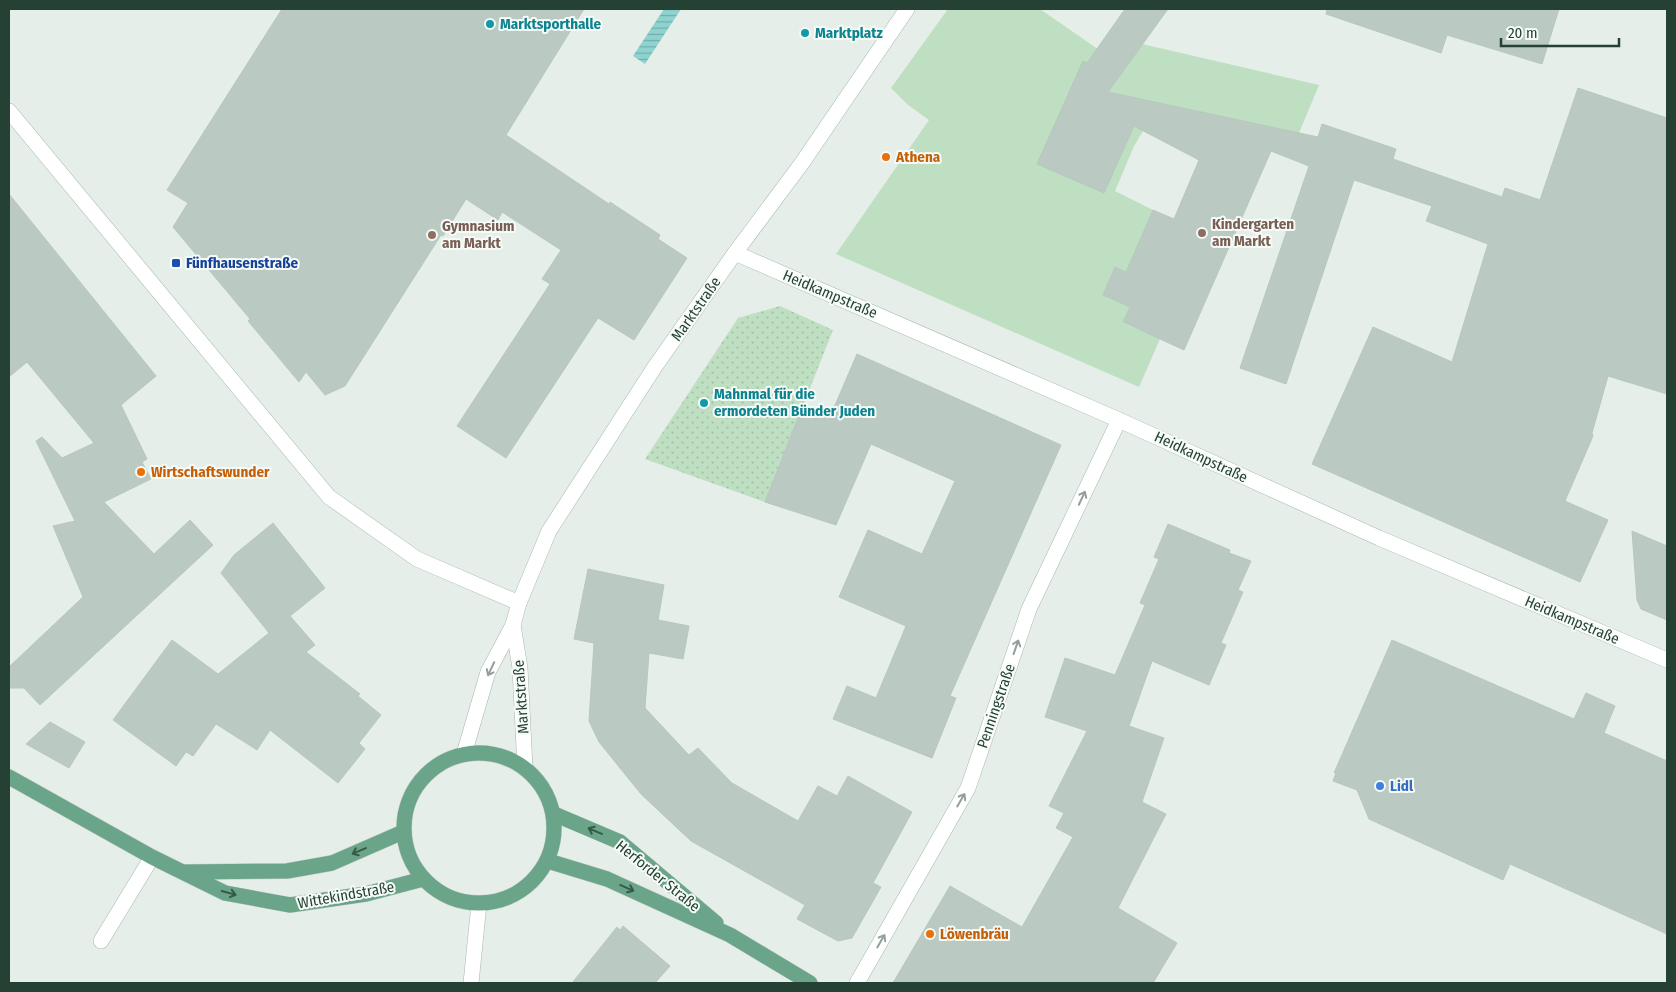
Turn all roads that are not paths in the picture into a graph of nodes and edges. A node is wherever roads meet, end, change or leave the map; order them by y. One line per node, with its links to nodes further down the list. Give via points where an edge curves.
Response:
1 (907, 9): 3 (street, Marktstraße, via 802,163)
2 (9, 111): 5 (street, via 329,497 417,559)
3 (735, 253): 4 (street, Heidkampstraße); 5 (street, Marktstraße, via 654,368 549,531)
4 (1119, 420): 7 (street, Heidkampstraße, via 1379,538); 22 (street, Penningstraße, one-way to 4, via 968,788 1029,609)
5 (519, 604): 6 (street, Marktstraße)
6 (513, 625): 8 (street, Marktstraße, one-way to 8, via 488,672); 9 (street, Marktstraße, via 520,668)
7 (1667, 660)
8 (464, 754): 9 (main road, via 496,754); 12 (main road, via 432,769 410,797)
9 (526, 768): 11 (main road, via 544,788)
10 (9, 776): 13 (main road, Wittekindstraße)
11 (554, 814): 14 (main road, via 555,838); 18 (main road, Herforder Straße, one-way to 11, via 620,842)
12 (403, 832): 15 (main road, Wittekindstraße, one-way to 15, via 332,863 287,871); 16 (main road, via 409,857)
13 (152, 857): 15 (main road, Wittekindstraße); 19 (street)
14 (548, 861): 17 (main road, via 530,884 507,899); 18 (main road, Herforder Straße, one-way to 18, via 607,879)
15 (185, 872): 16 (main road, Wittekindstraße, one-way to 16, via 225,893 290,905 366,894)
16 (423, 879): 17 (main road, via 448,897)
17 (479, 904): 20 (street)
18 (730, 935): 21 (main road, Herforder Straße)
19 (102, 940)
20 (471, 983)
21 (810, 983)
22 (857, 983)

